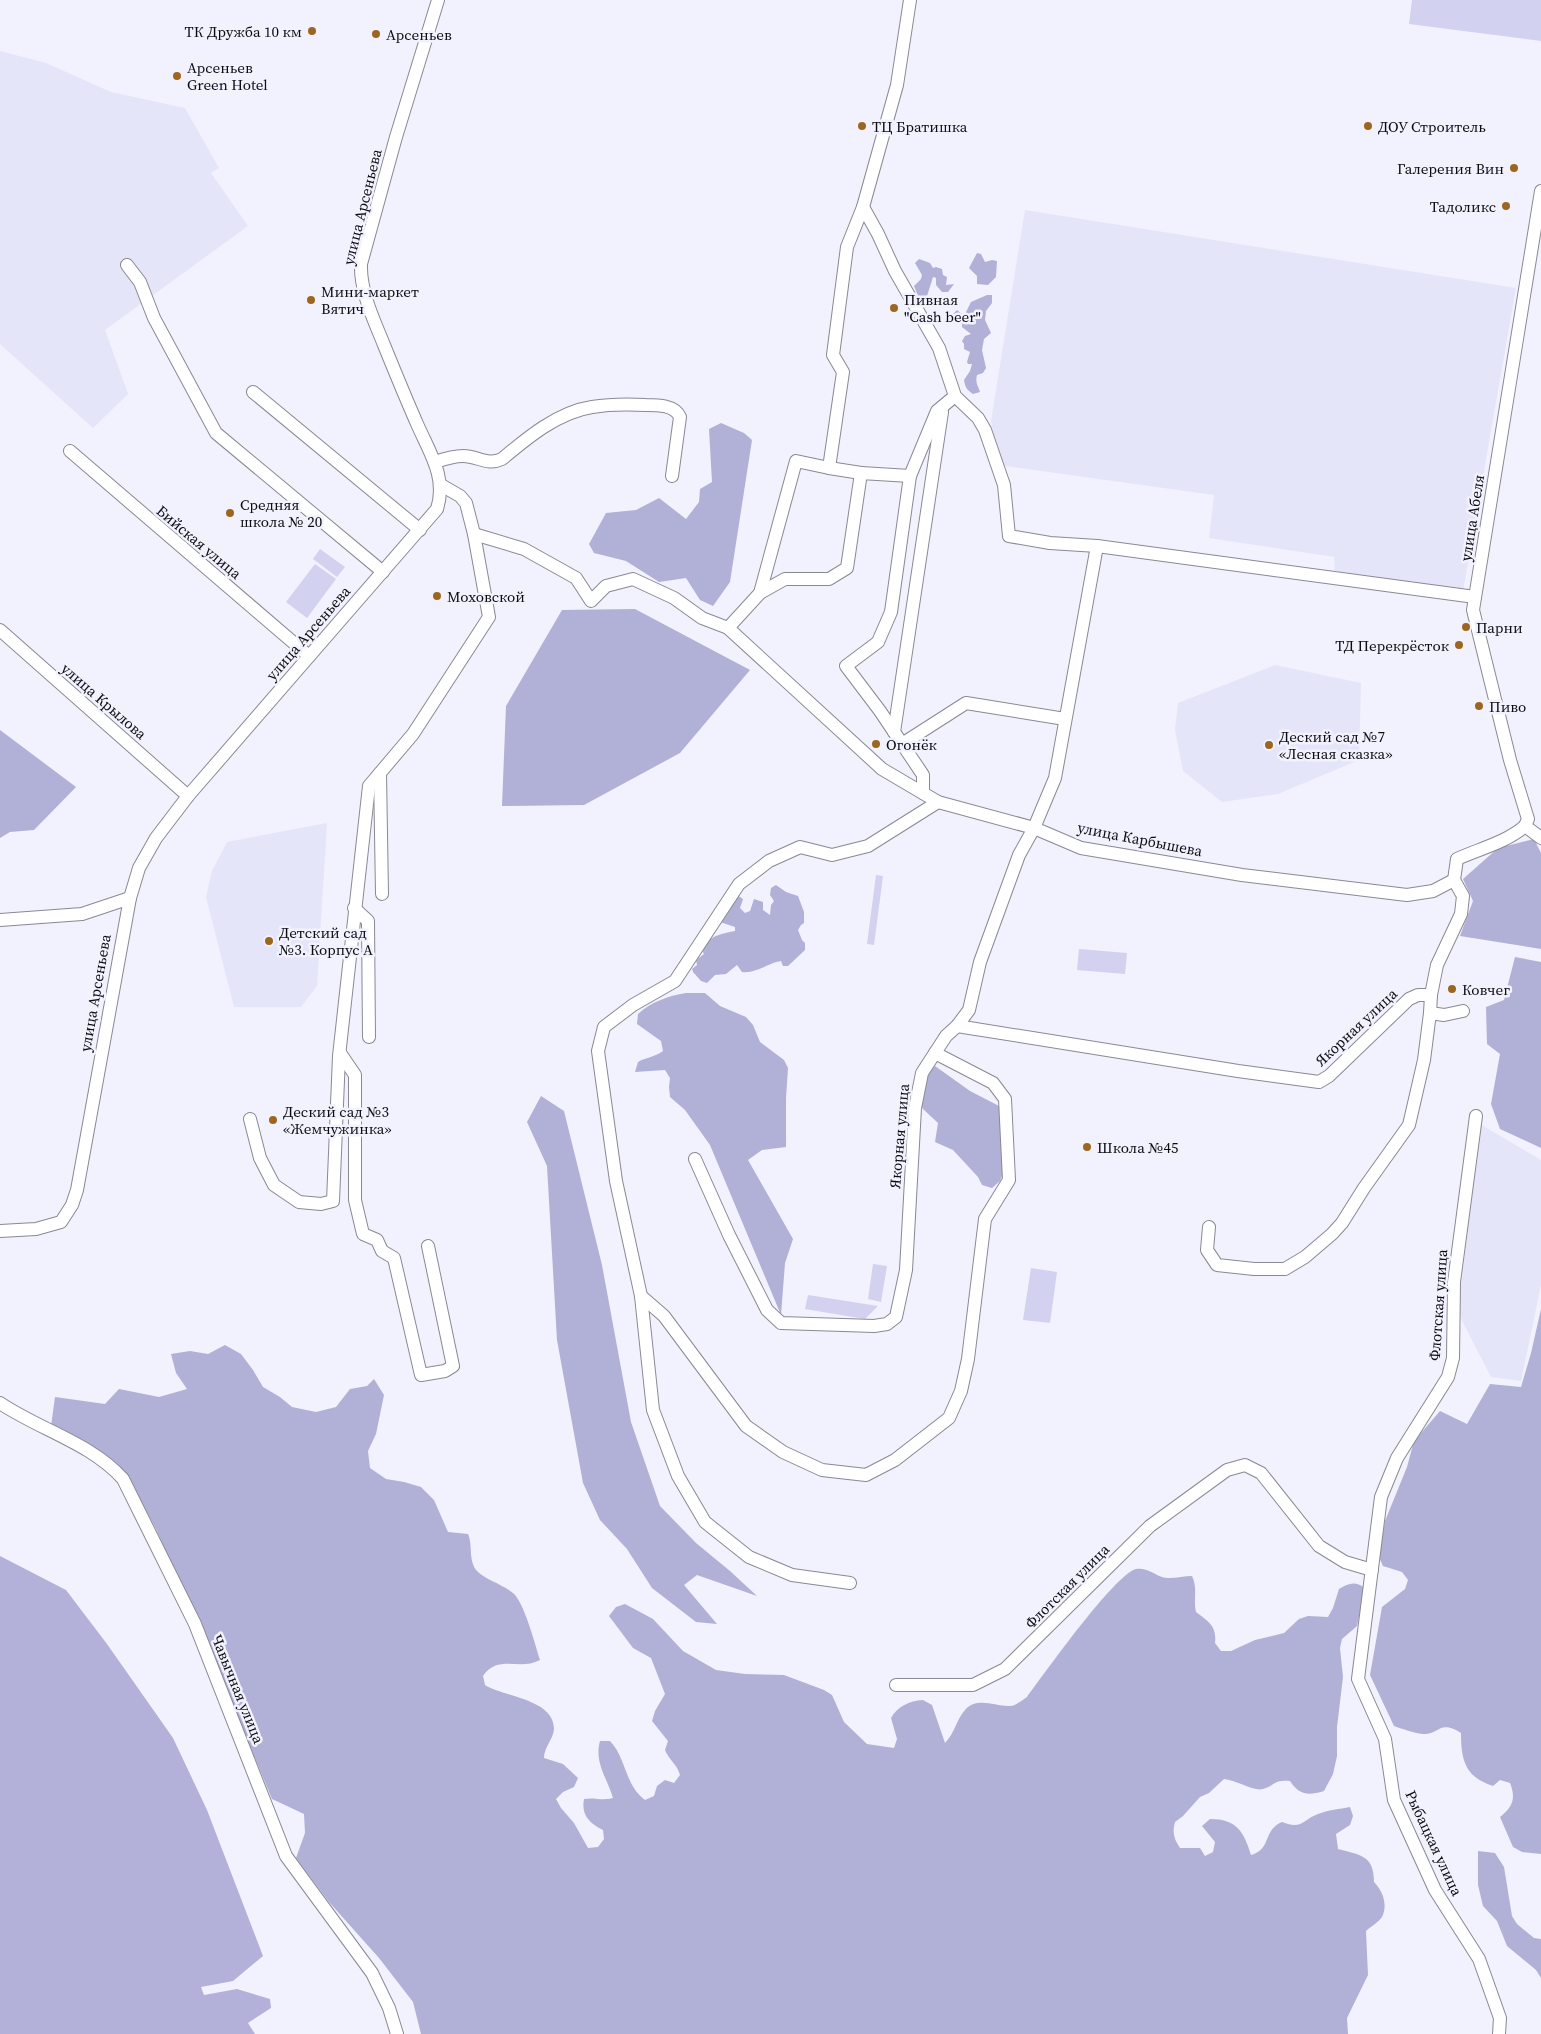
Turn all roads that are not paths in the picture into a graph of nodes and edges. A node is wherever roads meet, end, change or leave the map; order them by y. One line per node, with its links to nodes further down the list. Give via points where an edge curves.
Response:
1 (438, 0): 10 (street, улица Арсеньева, via 396,137 360,273 373,317)
2 (910, 0): 4 (street, via 899,77)
3 (1541, 191): 21 (street, улица Абеля)
4 (863, 207): 7 (street, via 939,348); 11 (street, via 847,247 833,355 843,372)
5 (127, 265): 19 (street, via 140,282 154,318 216,433)
6 (253, 392): 16 (street)
7 (955, 396): 8 (street); 18 (street, via 978,418 1002,474 1009,536)
8 (943, 407): 14 (street, via 937,411); 26 (street)
9 (70, 451): 24 (street, Бийская улица)
10 (435, 462): 13 (street, via 464,456 496,462 548,425 590,407 655,405 673,409 680,417); 15 (street, улица Арсеньева)
11 (829, 468): 12 (street); 20 (street, via 796,461)
12 (861, 473): 14 (street); 20 (street, via 848,568 829,578 785,579)
13 (672, 476)
14 (910, 476): 26 (street, via 891,612 878,642 846,666)
15 (441, 485): 16 (street, улица Арсеньева, via 437,509); 17 (street, via 466,503)
16 (420, 530): 19 (street, улица Арсеньева)
17 (474, 534): 22 (street, via 524,549 576,578 591,601 606,586 633,579 674,598 702,618); 28 (street, via 489,617 413,734)
18 (1097, 546): 21 (street); 25 (street)
19 (383, 572): 24 (street, улица Арсеньева)
20 (760, 593): 22 (street)
21 (1475, 597): 32 (street, улица Абеля, via 1473,610 1528,819)
22 (728, 628): 29 (street, улица Карбышева, via 882,769)
23 (0, 630): 30 (street, улица Крылова)
24 (309, 656): 30 (street, улица Арсеньева)
25 (1065, 719): 27 (street, via 966,703); 33 (street, via 1054,778)
26 (894, 732): 27 (street)
27 (902, 744): 29 (street, via 923,775)
28 (380, 773): 36 (street); 38 (street, via 370,786)
29 (923, 793): 31 (street, улица Карбышева)
30 (188, 796): 37 (street, улица Арсеньева, via 143,860)
31 (938, 802): 33 (street, улица Карбышева); 53 (street, via 868,846 832,855 800,847 770,861 739,884 675,981 633,1005 604,1027 598,1052 616,1181)
32 (1526, 826): 34 (street); 35 (street, via 1505,839 1457,859)
33 (1034, 828): 35 (street, улица Карбышева, via 1081,848 1242,874 1407,895 1433,891); 43 (street, via 1019,855 980,962 969,1010)
34 (1541, 838)
35 (1454, 880): 40 (street, via 1463,896 1461,914 1437,965)
36 (382, 894)
37 (130, 898): 39 (street, via 82,914); 51 (street, улица Арсеньева, via 72,1205 61,1222 36,1229)
38 (354, 908): 44 (street, via 368,921); 45 (street)
39 (0, 920)
40 (1431, 995): 42 (street); 43 (street, Якорная улица, via 1410,999 1320,1082)
41 (1464, 1011): 42 (street, via 1444,1015)
42 (1430, 1013): 50 (street, via 1410,1125 1332,1234 1285,1269 1254,1269 1217,1265 1207,1250)
43 (957, 1026): 46 (street, Якорная улица)
44 (369, 1037)
45 (340, 1053): 48 (street, via 333,1201 321,1204 299,1202 274,1184 260,1158); 52 (street, via 355,1075 355,1200 363,1234 377,1240 382,1251 394,1258 421,1375 445,1371 453,1366)
46 (935, 1053): 49 (street, Якорная улица, via 922,1073 915,1108 906,1270 896,1317 887,1324 781,1323 767,1310); 53 (street, via 993,1082 1005,1099 1009,1180 985,1219 968,1358 961,1391 949,1418 895,1460 866,1475 822,1470 783,1452 746,1426 664,1316)
47 (1476, 1116): 55 (street, Флотская улица, via 1454,1282 1453,1358 1448,1377 1401,1450 1387,1479 1381,1497)
48 (250, 1118)
49 (695, 1159)
50 (1210, 1227)
51 (0, 1231)
52 (428, 1246)
53 (641, 1296): 56 (street, via 653,1410 678,1476 705,1522 749,1558 792,1575)
54 (0, 1403): 58 (street, Чавычная улица, via 81,1447 114,1468 124,1479 195,1624 286,1856 372,1973)
55 (1372, 1570): 57 (street, Флотская улица, via 1345,1562 1319,1546 1261,1472 1245,1465 1228,1470 1150,1526 1005,1669 973,1685); 59 (street, Рыбацкая улица, via 1358,1679 1385,1739 1394,1800 1435,1890 1479,1959 1500,2018)
56 (850, 1584)
57 (896, 1685)
58 (397, 2034)
59 (1499, 2034)

